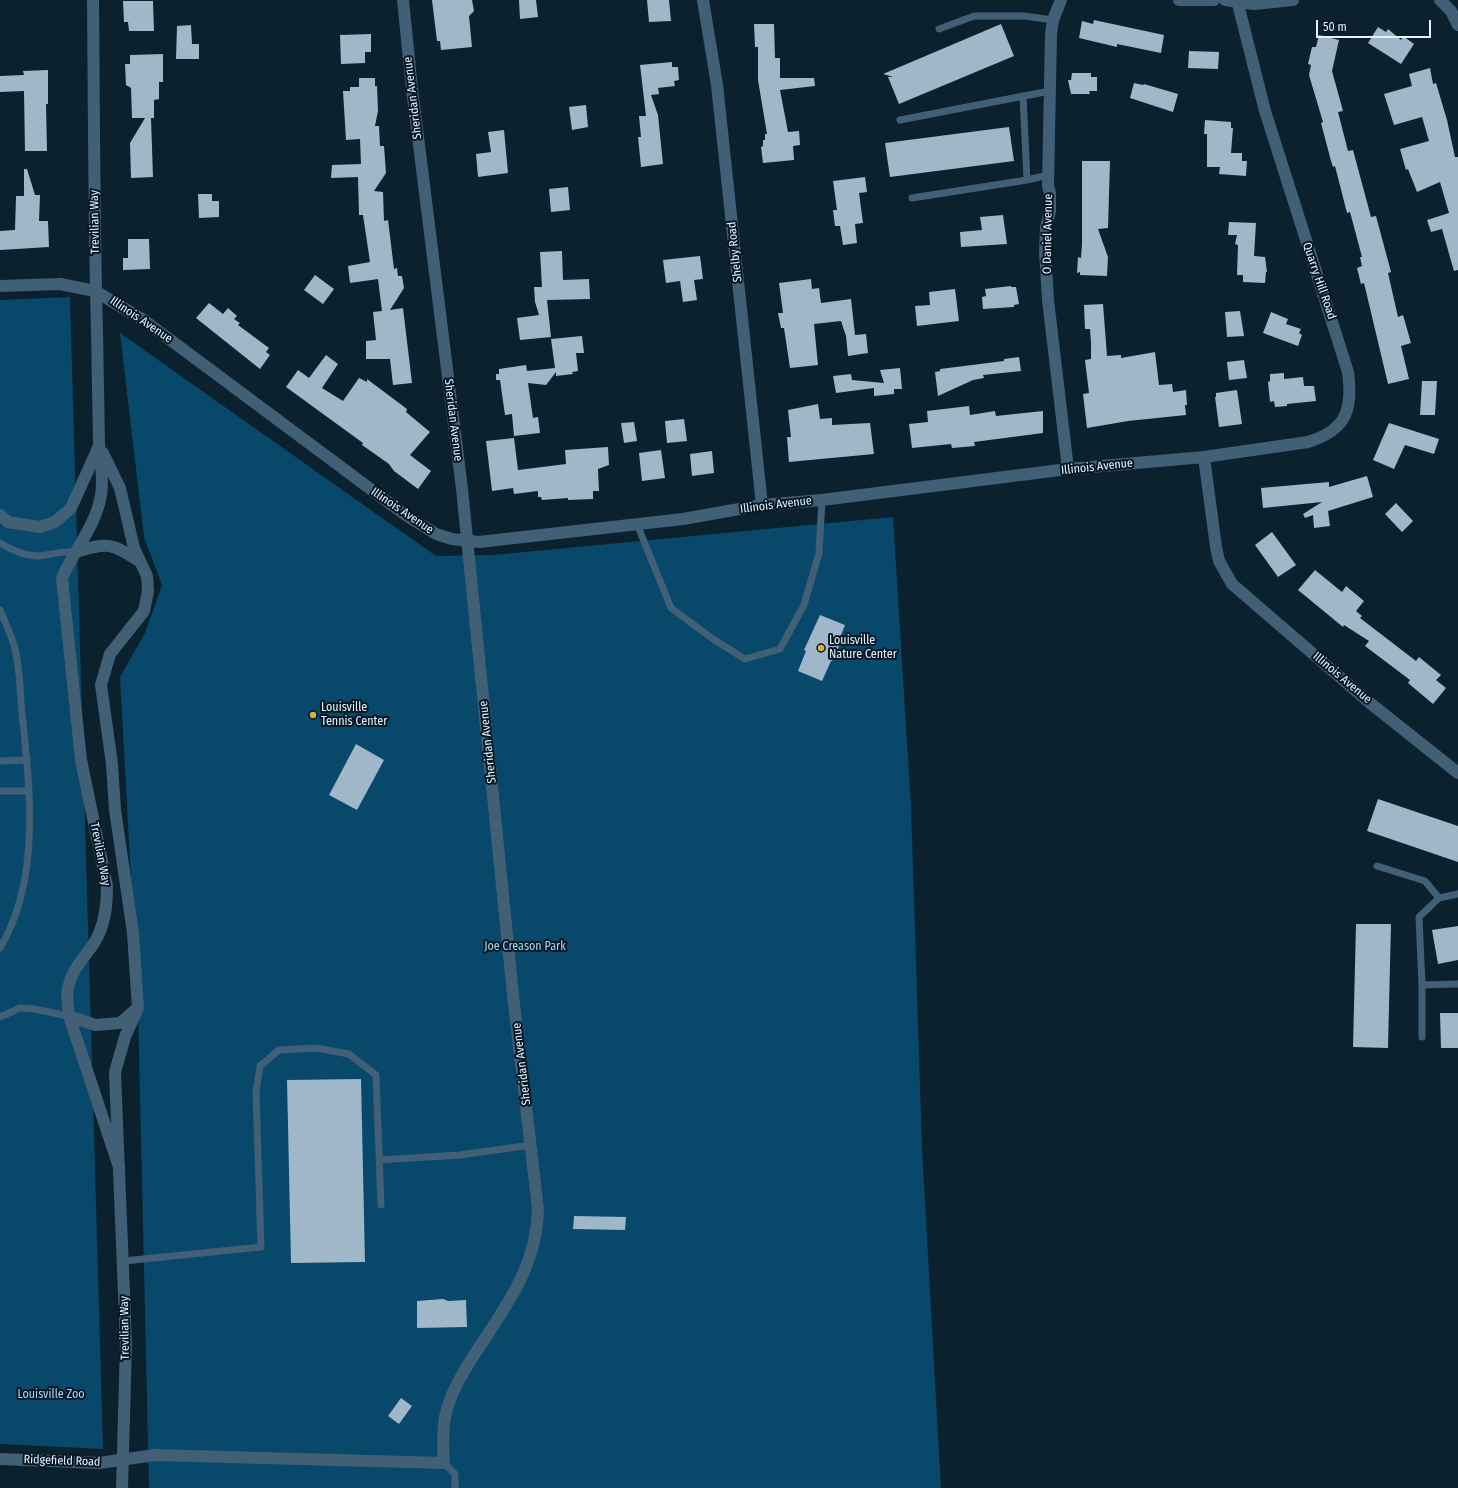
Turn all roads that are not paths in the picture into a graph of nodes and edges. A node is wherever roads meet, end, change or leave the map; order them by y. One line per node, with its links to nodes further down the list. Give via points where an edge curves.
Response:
1 (93, 0): 21 (street, Trevilian Way)
2 (403, 0): 29 (street, Sheridan Avenue)
3 (703, 0): 26 (street, Shelby Road, via 717,86)
4 (1062, 0): 11 (street, O Daniel Avenue)
5 (1179, 0): 6 (street)
6 (1214, 0)
7 (1225, 0): 10 (street)
8 (1293, 0): 10 (street, via 1254,4)
9 (1440, 0): 12 (street, via 1451,11)
10 (1237, 1): 23 (street, Quarry Hill Road, via 1265,110 1343,352 1351,392 1349,407 1343,420 1322,438 1294,445)
11 (1053, 20): 13 (lane, via 1024,16 974,16); 14 (street, O Daniel Avenue)
12 (1458, 25)
13 (939, 29)
14 (1050, 91): 15 (lane); 17 (street, O Daniel Avenue)
15 (1023, 96): 16 (lane); 18 (lane)
16 (900, 120)
17 (1048, 175): 18 (lane); 24 (street, O Daniel Avenue, via 1050,211 1045,251 1048,300)
18 (1027, 180): 19 (lane)
19 (912, 198)
20 (0, 286): 21 (street, Illinois Avenue, via 60,284)
21 (96, 291): 22 (street, Trevilian Way); 29 (street, Illinois Avenue, via 145,321 404,514 436,534)
22 (100, 445): 27 (street, via 71,508 55,522 40,527 8,522); 31 (street, Trevilian Way, via 101,494 96,515); 32 (street, Trevilian Way, via 120,488)
23 (1204, 457): 24 (street, Illinois Avenue); 36 (street, Illinois Avenue, via 1219,561 1232,584 1370,703)
24 (1068, 470): 25 (street, Illinois Avenue)
25 (822, 500): 26 (street, Illinois Avenue); 28 (lane, via 819,553 804,605 780,649 744,659 671,608)
26 (762, 505): 28 (street, Illinois Avenue)
27 (0, 515)
28 (637, 524): 29 (street, Illinois Avenue, via 509,539)
29 (467, 541): 49 (street, Sheridan Avenue, via 514,1004)
30 (0, 543): 31 (lane, via 15,552 38,556)
31 (76, 552): 32 (street, via 95,546 110,545); 46 (street, Trevilian Way, via 62,578 62,596 81,760 107,886 107,906 103,925 94,943 71,977 68,990)
32 (139, 561): 45 (street, Trevilian Way, via 147,576 148,591 144,611 110,654 101,685 112,764 115,810 133,933)
33 (0, 610): 34 (lane, via 16,649)
34 (27, 760): 35 (lane); 38 (lane)
35 (0, 761)
36 (1458, 773)
37 (0, 791): 38 (lane)
38 (28, 791): 42 (lane, via 30,821 24,887 14,920)
39 (1377, 866): 41 (lane, via 1425,881)
40 (1458, 894): 41 (lane)
41 (1439, 898): 44 (lane, via 1419,917)
42 (0, 948)
43 (1458, 984): 44 (lane)
44 (1422, 985): 48 (lane)
45 (138, 1008): 46 (street, via 120,1023 95,1025); 51 (street, Trevilian Way, via 125,1037 115,1072)
46 (69, 1016): 47 (lane, via 20,1008); 51 (street, Trevilian Way)
47 (0, 1017)
48 (1422, 1037)
49 (531, 1145): 50 (lane, via 460,1155); 56 (street, Sheridan Avenue, via 538,1209 536,1240 526,1270 513,1295 454,1390 444,1418)
50 (379, 1160): 52 (lane); 53 (lane, via 376,1074 349,1054 316,1048 279,1050 260,1066 256,1092 261,1247)
51 (119, 1167): 53 (street, Trevilian Way)
52 (381, 1205)
53 (124, 1261): 55 (street, Trevilian Way, via 126,1344)
54 (0, 1459): 55 (street, Ridgefield Road, via 99,1463)
55 (123, 1460): 56 (street, Ridgefield Road, via 155,1455); 57 (street, Trevilian Way)
56 (444, 1463): 58 (lane, via 455,1474)
57 (122, 1488)
58 (455, 1488)

